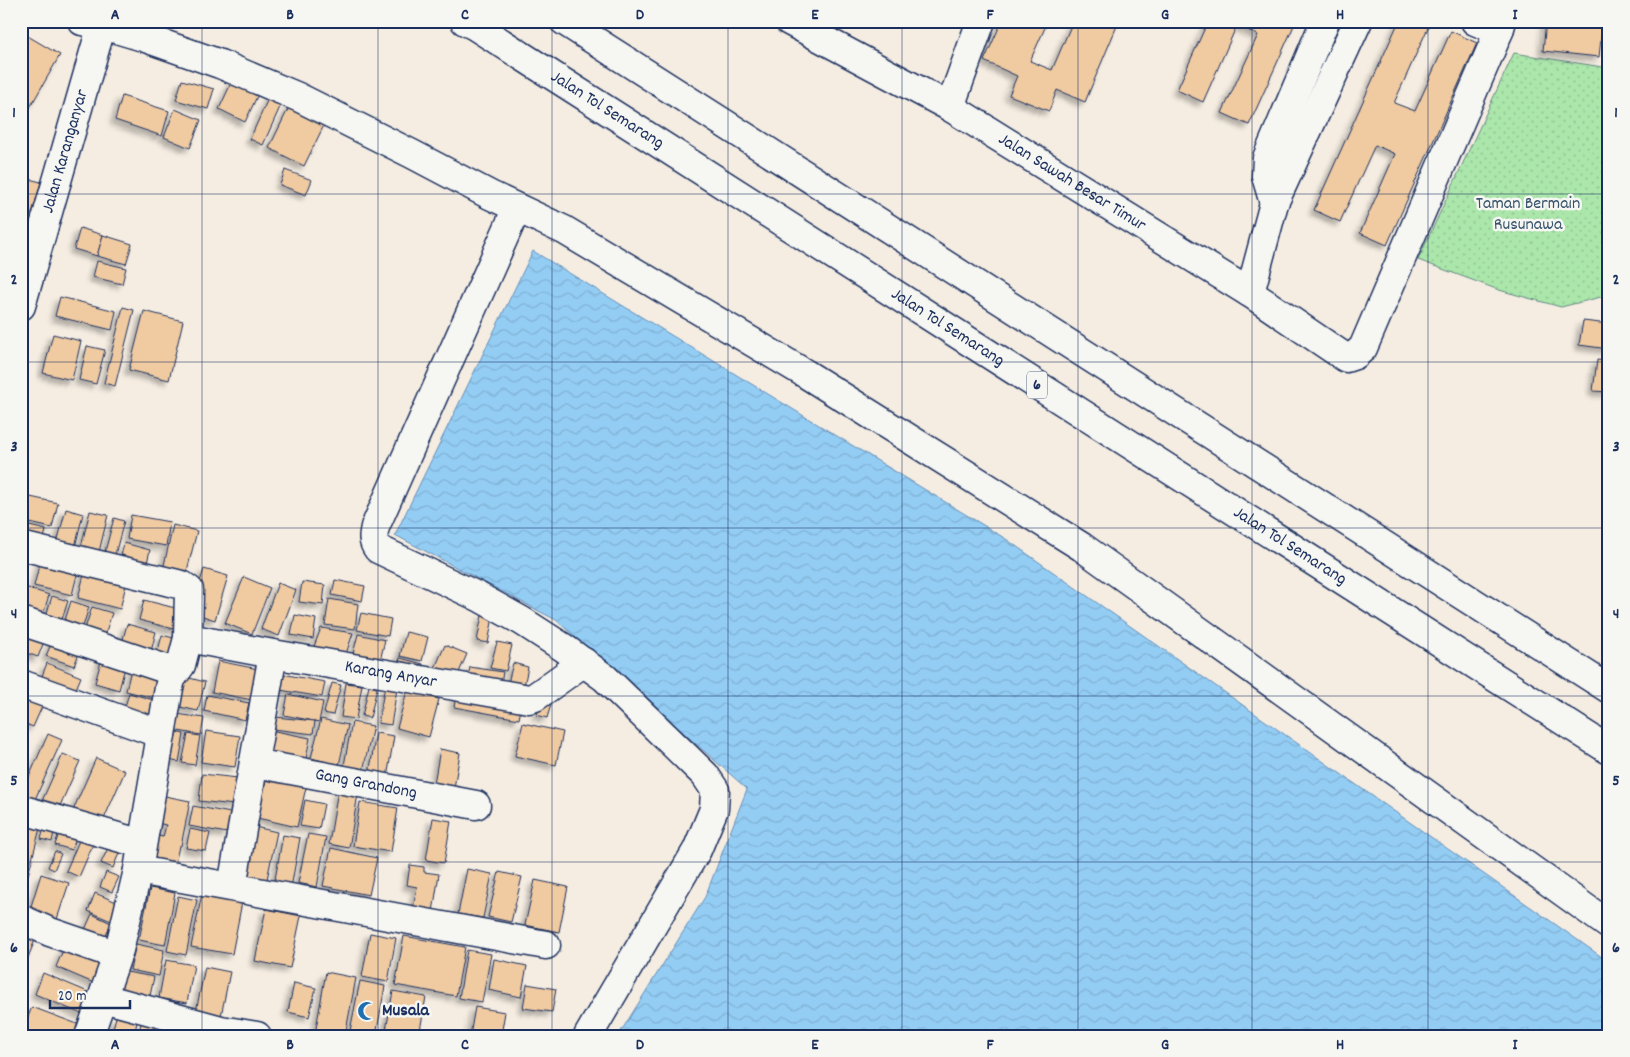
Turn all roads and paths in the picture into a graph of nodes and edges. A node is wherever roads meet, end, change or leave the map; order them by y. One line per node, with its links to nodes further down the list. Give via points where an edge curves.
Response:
1 (465, 21): 25 (main road, Jalan Tol Semarang / 6)
2 (564, 21): 23 (main road)
3 (789, 21): 11 (main road, Jalan Sawah Besar Timur)
4 (981, 21): 11 (main road)
5 (1325, 21): 9 (main road)
6 (1358, 21): 10 (main road)
7 (96, 22): 13 (main road, via 220,64 298,97); 15 (main road, Jalan Karanganyar)
8 (1492, 25): 14 (main road, Jalan Sawah Besar Timur, via 1363,348 1355,356 1346,358)
9 (1301, 81): 10 (main road); 12 (main road, via 1267,158 1266,176)
10 (1324, 95): 12 (main road)
11 (950, 107): 14 (main road, Jalan Sawah Besar Timur)
12 (1274, 204): 14 (main road)
13 (517, 208): 20 (main road, via 375,527 373,543 378,549 522,621); 32 (main road, via 564,230 797,369 1082,547)
14 (1250, 293)
15 (21, 306)
16 (21, 546): 18 (main road, via 182,585 189,590)
17 (21, 621): 21 (main road)
18 (188, 638): 19 (main road, Karang Anyar); 21 (main road, via 181,665)
19 (273, 654): 20 (main road, Karang Anyar, via 529,699); 26 (main road)
20 (584, 662): 38 (main road, via 705,775 715,790 714,809 697,850)
21 (175, 672): 24 (main road)
22 (21, 684): 24 (main road)
23 (1609, 689)
24 (161, 734): 29 (main road)
25 (1609, 750)
26 (254, 763): 27 (main road, Gang Grandong); 30 (main road)
27 (476, 805)
28 (21, 811): 29 (main road)
29 (140, 857): 30 (main road); 34 (main road)
30 (232, 886): 33 (main road)
31 (21, 919): 34 (main road)
32 (1609, 925)
33 (546, 945)
34 (117, 955): 35 (main road)
35 (103, 998): 36 (main road); 37 (main road, via 220,1030)
36 (89, 1036)
37 (257, 1036)
38 (588, 1036)

